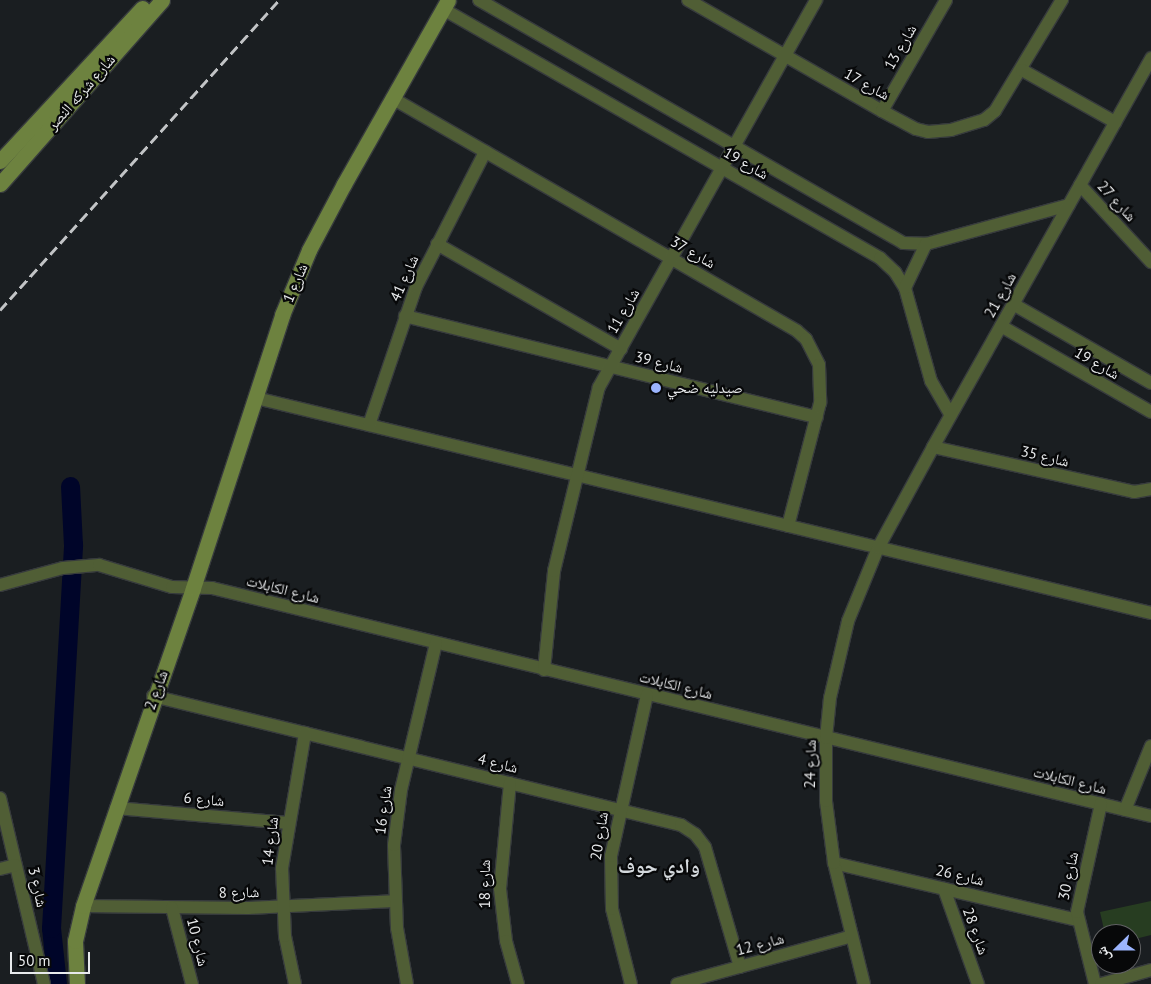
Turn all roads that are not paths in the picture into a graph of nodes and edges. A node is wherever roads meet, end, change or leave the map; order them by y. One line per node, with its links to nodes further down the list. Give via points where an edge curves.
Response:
1 (149, 0): 17 (street, شارع شركه النصر)
2 (162, 0): 19 (street, شارع شركه النصر)
3 (479, 0): 15 (street, شارع 19)
4 (816, 0): 9 (street, شارع 11)
5 (946, 0): 13 (street, شارع 13)
6 (1062, 0): 11 (street, شارع 17)
7 (691, 1): 9 (street, شارع 17)
8 (445, 4): 12 (street, شارع 1); 18 (street, شارع 19)
9 (784, 56): 13 (street, شارع 17); 15 (street, شارع 11)
10 (1151, 58): 14 (street, شارع 21)
11 (1022, 70): 13 (street, شارع 17, via 995,111 976,122 928,132); 14 (street)
12 (392, 98): 16 (street, شارع 37); 33 (street, شارع 1, via 309,250 282,315)
13 (882, 111)
14 (1115, 122): 20 (street, شارع 21)
15 (734, 146): 18 (street, شارع 11); 23 (street, شارع 19, via 903,243)
16 (485, 152): 22 (street, شارع 41); 24 (street, شارع 37)
17 (0, 161)
18 (722, 168): 24 (street, شارع 11); 26 (street, شارع 19, via 880,258 895,272)
19 (0, 184)
20 (1080, 185): 21 (street, شارع 21); 25 (street, شارع 27)
21 (1069, 205): 23 (street, شارع 19); 27 (street, شارع 21)
22 (438, 244): 28 (street, شارع 41); 30 (street, شارع 39)
23 (926, 244): 26 (street)
24 (672, 259): 30 (street, شارع 11); 36 (street, شارع 37, via 806,339 817,357 821,374)
25 (1151, 262)
26 (905, 288): 35 (street, شارع 19, via 931,381)
27 (1013, 304): 29 (street, شارع 21); 32 (street, شارع 19)
28 (405, 316): 31 (street, شارع 39); 37 (street, شارع 41)
29 (1001, 326): 34 (street, شارع 19); 35 (street, شارع 21)
30 (621, 349): 31 (street, شارع 11)
31 (610, 366): 36 (street, شارع 39); 39 (street, شارع 11, via 599,387)
32 (1151, 383)
33 (256, 398): 37 (street); 44 (street, شارع 1)
34 (1151, 412)
35 (951, 415): 38 (street, شارع 21)
36 (817, 417): 41 (street, شارع 37)
37 (369, 425): 39 (street)
38 (933, 447): 40 (street, شارع 35, via 1134,492); 42 (street, شارع 21)
39 (577, 475): 41 (street); 47 (street, شارع 11, via 554,571)
40 (1151, 489)
41 (788, 526): 42 (street)
42 (878, 548): 45 (street); 51 (street, شارع 24, via 854,603 837,660)
43 (0, 585): 44 (street, via 84,565 106,567 172,588)
44 (193, 588): 46 (street, شارع الكابلات, via 212,588); 49 (street, شارع 2)
45 (1151, 614)
46 (436, 643): 47 (street, شارع الكابلات); 53 (street, شارع 16)
47 (544, 670): 48 (street, شارع الكابلات)
48 (647, 695): 51 (street, شارع الكابلات); 58 (street, شارع 20)
49 (154, 696): 50 (street, شارع 4); 57 (street, شارع 2)
50 (305, 733): 53 (street, شارع 4); 61 (street, شارع 14)
51 (826, 738): 56 (street, شارع الكابلات); 62 (street, شارع 24, via 826,800)
52 (1151, 746): 59 (street)
53 (408, 758): 54 (street, شارع 4); 66 (street, شارع 16, via 397,817)
54 (510, 783): 58 (street, شارع 4); 79 (street, شارع 18, via 500,889 506,941)
55 (0, 798): 63 (street, شارع 3)
56 (1101, 804): 59 (street, شارع الكابلات); 70 (street, شارع 30, via 1077,903)
57 (116, 808): 61 (street, شارع 6); 67 (street, شارع 2)
58 (620, 810): 72 (street, شارع 4, via 681,825 700,840); 80 (street, شارع 20, via 611,856 610,882 612,909)
59 (1125, 810): 60 (street, شارع الكابلات)
60 (1151, 816)
61 (288, 823): 68 (street, شارع 14, via 282,868)
62 (834, 863): 65 (street, شارع 26); 71 (street, شارع 24)
63 (16, 865): 64 (street); 74 (street, شارع 3)
64 (0, 868)
65 (944, 888): 70 (street, شارع 26); 83 (street, شارع 28)
66 (394, 900): 68 (street, شارع 8); 78 (street, شارع 16)
67 (83, 906): 69 (street, شارع 8); 75 (street, شارع 2, via 74,941)
68 (283, 907): 69 (street, شارع 8); 77 (street, شارع 14)
69 (172, 908): 76 (street, شارع 10)
70 (1077, 920): 84 (street, شارع 30)
71 (852, 936): 72 (street, شارع 12); 82 (street, شارع 24)
72 (740, 967): 81 (street, شارع 12)
73 (1151, 970): 85 (street)
74 (44, 984)
75 (77, 984)
76 (192, 984)
77 (296, 984)
78 (407, 984)
79 (518, 984)
80 (631, 984)
81 (677, 984)
82 (864, 984)
83 (978, 984)
84 (1094, 984)
85 (1101, 984)

